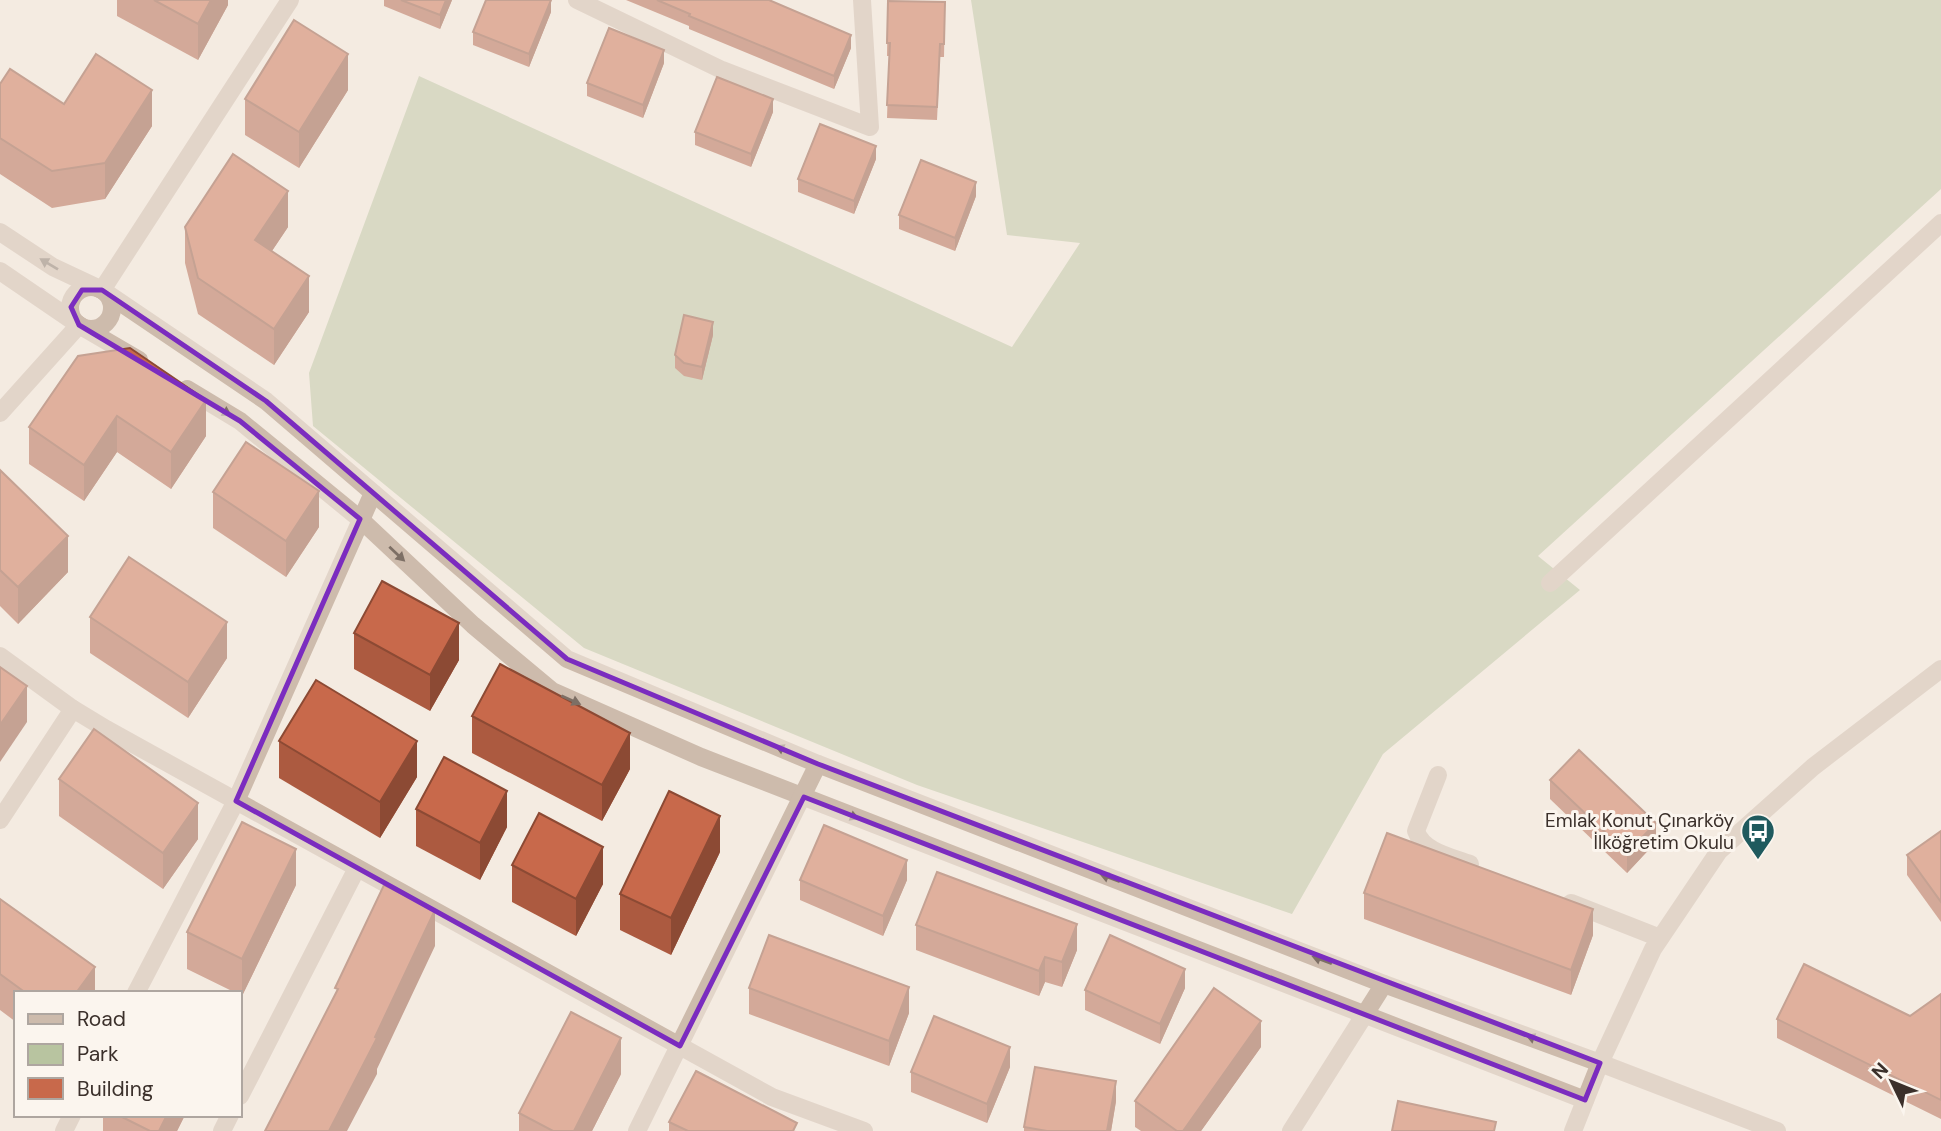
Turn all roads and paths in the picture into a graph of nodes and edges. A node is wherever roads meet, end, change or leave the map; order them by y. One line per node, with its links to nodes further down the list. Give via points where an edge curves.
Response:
1 (290, 0): 7 (street)
2 (577, 0): 3 (street, via 722,70 870,127)
3 (860, 1)
4 (1941, 223): 14 (street)
5 (0, 232): 7 (street, one-way to 5, via 53,267)
6 (0, 271): 8 (street)
7 (102, 290): 8 (street, via 88,287 76,294 71,314); 8 (street, via 112,304 110,316 97,328); 12 (street, via 266,401)
8 (79, 325): 9 (street); 11 (street)
9 (149, 366)
10 (172, 380): 13 (street, one-way to 13, via 240,421)
11 (0, 413)
12 (373, 493): 13 (street); 18 (street, one-way to 12, via 567,659)
13 (360, 519): 20 (street, one-way to 20, via 473,625 552,691); 21 (street)
14 (1550, 583)
15 (0, 656): 17 (street)
16 (1941, 669): 26 (street, via 1812,767 1719,851)
17 (73, 709): 21 (street); 22 (street)
18 (818, 764): 20 (street); 27 (street, one-way to 18)
19 (1438, 775): 24 (street, via 1416,831 1419,840)
20 (804, 797): 29 (street, one-way to 29); 30 (street)
21 (236, 801): 23 (street); 28 (street)
22 (0, 820)
23 (358, 868): 30 (street); 32 (street)
24 (1481, 868)
25 (1558, 898): 26 (street)
26 (1660, 938): 31 (street)
27 (1384, 984): 29 (street); 31 (street, one-way to 27)
28 (137, 991)
29 (1365, 1014): 33 (street); 36 (street)
30 (680, 1046): 34 (street); 35 (street, via 772,1097)
31 (1600, 1063): 33 (street); 38 (street)
32 (242, 1092)
33 (1585, 1100): 37 (street)
34 (637, 1131)
35 (864, 1131)
36 (1291, 1131)
37 (1573, 1131)
38 (1777, 1131)

